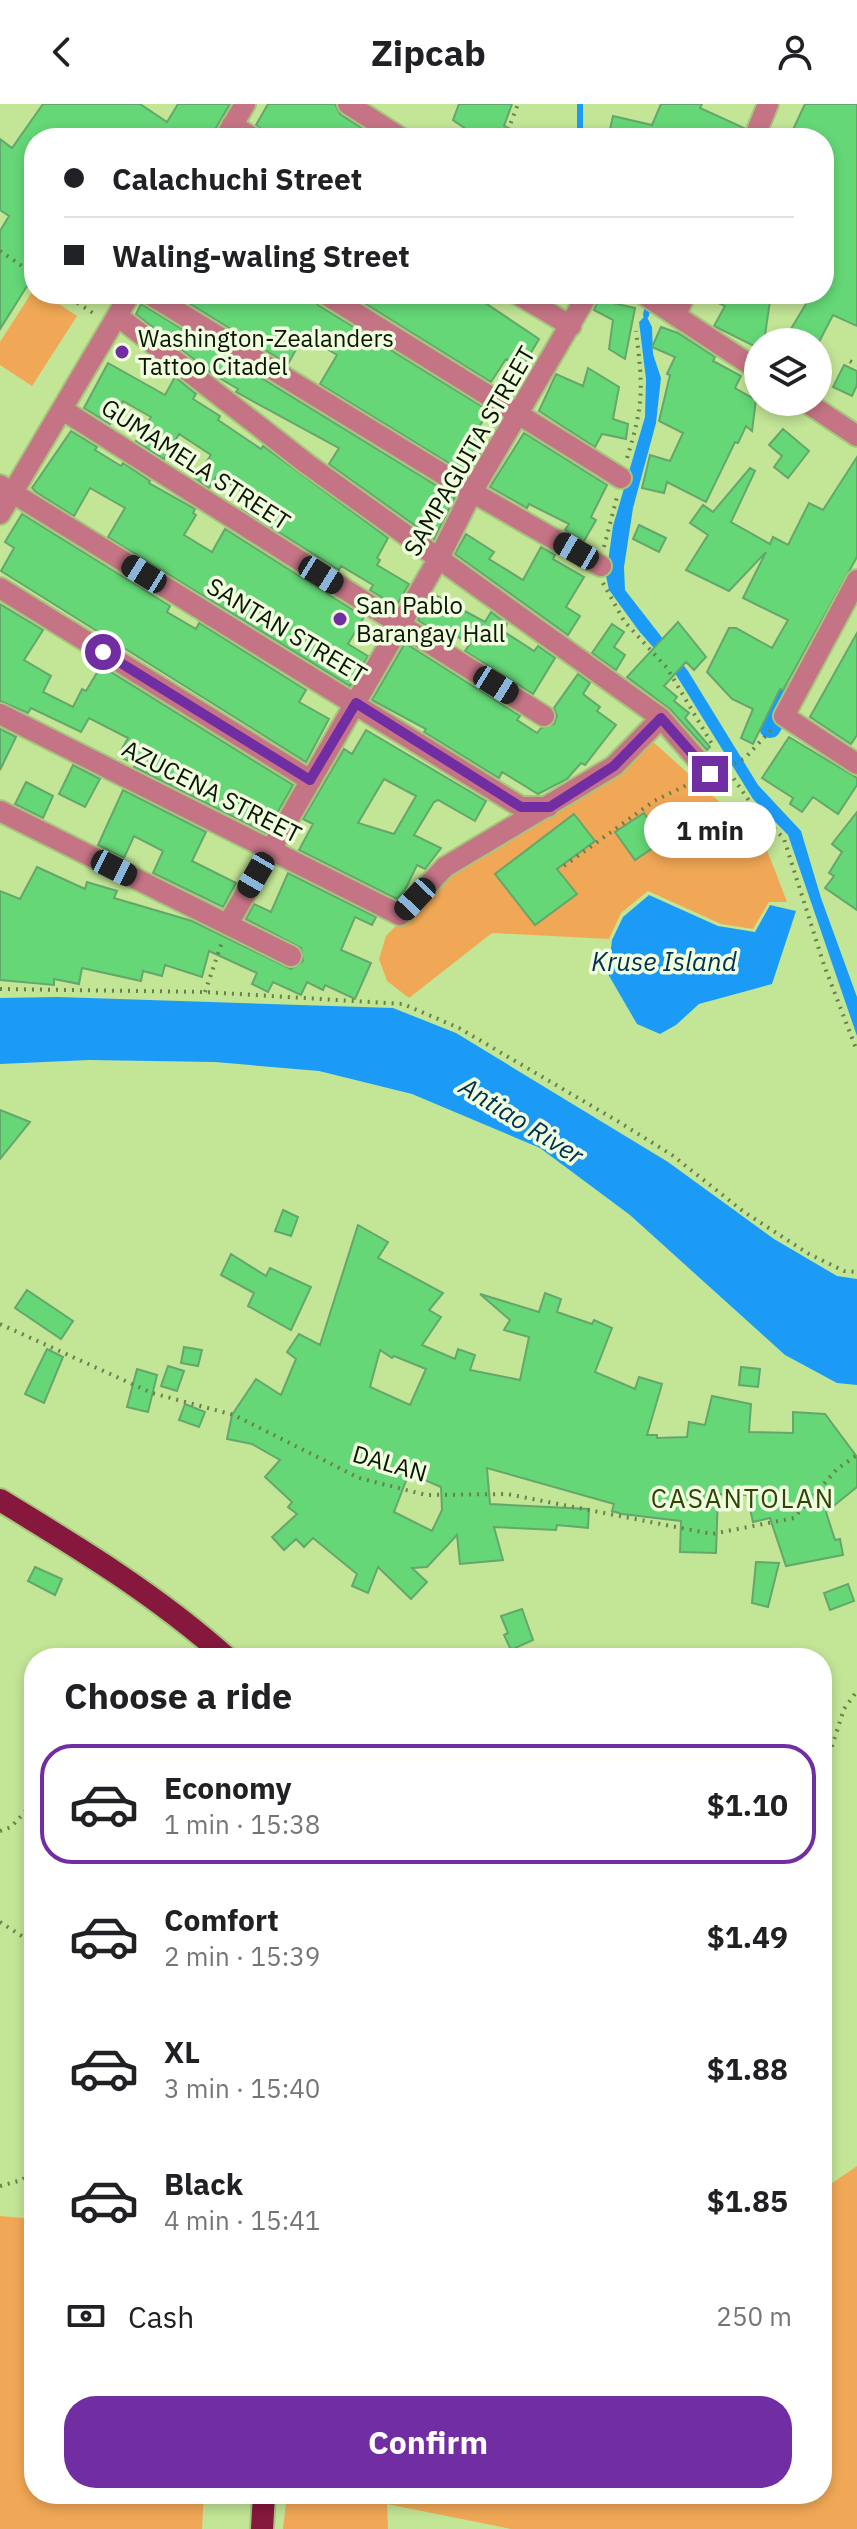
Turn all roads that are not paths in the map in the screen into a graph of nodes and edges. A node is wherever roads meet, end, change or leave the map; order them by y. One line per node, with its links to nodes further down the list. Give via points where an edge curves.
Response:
1 (245, 104): 4 (street)
2 (348, 104): 5 (street)
3 (768, 104): 6 (street)
4 (230, 128)
5 (385, 128)
6 (758, 128)
7 (125, 304): 13 (street)
8 (165, 304): 22 (street)
9 (341, 304): 17 (street)
10 (534, 304): 14 (street)
11 (583, 304): 14 (street, SAMPAGUITA STREET)
12 (660, 305): 15 (street)
13 (116, 322): 16 (street); 24 (street)
14 (571, 326): 17 (street, SAMPAGUITA STREET)
15 (744, 361)
16 (63, 410): 21 (street); 28 (street, GUMAMELA STREET)
17 (519, 414): 20 (street); 22 (street, SAMPAGUITA STREET)
18 (827, 416): 19 (street)
19 (857, 436)
20 (621, 478)
21 (6, 489): 23 (street); 29 (street, SANTAN STREET)
22 (472, 492): 24 (street, SAMPAGUITA STREET); 25 (street)
23 (0, 514)
24 (440, 556): 28 (street, SAMPAGUITA STREET); 32 (street)
25 (601, 566)
26 (857, 580): 33 (street, via 784,716)
27 (0, 588): 35 (street)
28 (399, 625): 29 (street, SAMPAGUITA STREET); 31 (street, GUMAMELA STREET)
29 (356, 703): 35 (street, SAMPAGUITA STREET); 36 (street, SANTAN STREET, via 521,807)
30 (0, 714): 38 (street, AZUCENA STREET)
31 (544, 716)
32 (661, 718): 34 (street); 36 (street, via 614,766)
33 (857, 764)
34 (715, 765)
35 (310, 780): 38 (street, SAMPAGUITA STREET)
36 (550, 807): 38 (street, AZUCENA STREET, via 445,867 400,915)
37 (0, 811): 39 (street)
38 (270, 850): 39 (street, SAMPAGUITA STREET)
39 (228, 924): 40 (street)
40 (291, 956)
41 (0, 1500): 42 (highway, via 111,1568)
42 (216, 1648)
43 (263, 2504): 44 (highway)
44 (262, 2529)

